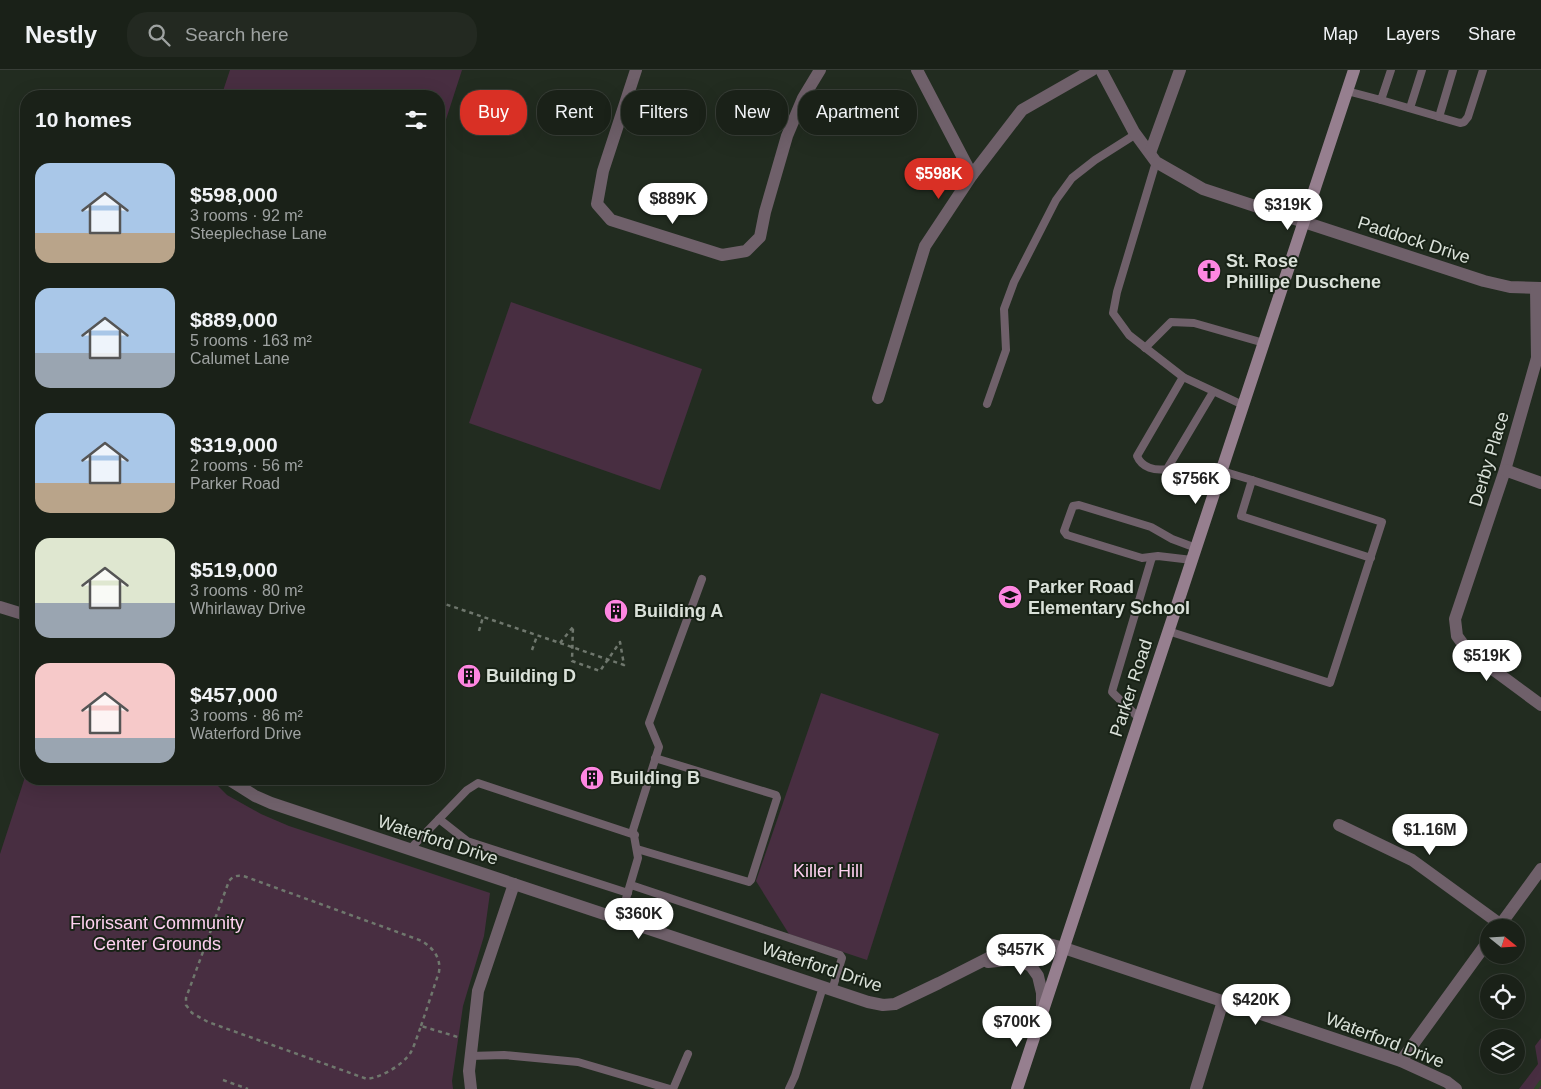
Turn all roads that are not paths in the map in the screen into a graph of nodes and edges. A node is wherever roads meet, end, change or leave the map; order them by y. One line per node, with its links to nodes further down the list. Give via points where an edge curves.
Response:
1 (636, 70): 2 (street, via 603,171 597,204 611,220 722,255 746,251 760,237 787,136)
2 (820, 70)
3 (917, 70): 18 (street)
4 (1092, 70): 18 (street, via 1022,110)
5 (1101, 70): 16 (street, Paddock Drive)
6 (1180, 70): 17 (street)
7 (1354, 70): 12 (main road, Parker Road)
8 (1391, 70): 13 (lane)
9 (1422, 70): 14 (lane)
10 (1453, 70): 15 (lane)
11 (1483, 70): 15 (lane, via 1464,122)
12 (1347, 91): 13 (lane); 19 (main road, Parker Road)
13 (1381, 100): 14 (lane)
14 (1410, 108): 15 (lane)
15 (1439, 116)
16 (1136, 134): 17 (street, Paddock Drive); 26 (lane, via 1072,178 1056,200 1014,282 1004,309 1006,350)
17 (1153, 157): 19 (street, Paddock Drive, via 1203,189); 22 (lane, via 1114,313 1129,335)
18 (972, 176): 25 (street, via 926,246)
19 (1304, 222): 20 (street, Paddock Drive, via 1484,282); 21 (main road, Parker Road)
20 (1538, 289): 28 (street, Derby Place, via 1537,358)
21 (1264, 342): 22 (lane, via 1194,323 1171,322); 27 (main road, Parker Road)
22 (1145, 348): 23 (lane)
23 (1183, 376): 24 (lane); 24 (lane, via 1137,456 1139,462 1156,471 1167,469)
24 (1212, 392): 27 (lane)
25 (878, 398)
26 (987, 404)
27 (1243, 405): 29 (main road, Parker Road)
28 (1505, 470): 31 (street); 39 (street, Derby Place, via 1455,619 1457,636 1468,651)
29 (1222, 471): 30 (lane); 32 (main road, Parker Road)
30 (1252, 480): 34 (lane, via 1382,522); 34 (lane, via 1241,516)
31 (1541, 483)
32 (1194, 554): 33 (lane); 33 (lane, via 1151,527 1079,505 1073,506 1064,531 1067,535 1142,558); 38 (main road, Parker Road)
33 (1152, 557): 40 (lane, via 1112,692)
34 (1371, 558): 38 (lane, via 1330,683)
35 (702, 579): 41 (lane, via 650,723 659,747)
36 (0, 607): 37 (street)
37 (20, 613)
38 (1168, 632): 40 (main road, Parker Road)
39 (1541, 705)
40 (1140, 718): 55 (main road, Parker Road)
41 (655, 758): 45 (lane, via 633,830); 47 (lane, via 776,795 777,798 749,882)
42 (238, 785): 46 (street, Waterford Drive, via 271,803)
43 (439, 819): 45 (lane, via 478,783); 46 (lane); 51 (lane, via 467,842)
44 (1339, 824): 52 (street, via 1412,860)
45 (635, 835): 47 (lane)
46 (410, 849): 49 (street, Waterford Drive)
47 (637, 849): 50 (lane, via 638,858)
48 (1541, 869): 53 (street)
49 (514, 884): 54 (street, Waterford Drive); 62 (street, via 478,991)
50 (631, 884): 51 (lane); 58 (lane, via 840,955 842,958)
51 (628, 894): 54 (lane)
52 (1490, 919)
53 (1504, 919)
54 (620, 920): 58 (street, Waterford Drive)
55 (1064, 948): 57 (street, Waterford Drive, via 1022,941); 59 (street, Waterford Drive); 60 (main road, Parker Road)
56 (1480, 952): 63 (street)
57 (981, 962): 58 (street, Waterford Drive, via 895,1004 875,1004); 60 (street, via 1016,959 1031,966 1038,976 1042,993)
58 (827, 988): 64 (lane)
59 (1223, 1001): 63 (street, Waterford Drive); 69 (street)
60 (1042, 1015): 68 (main road, Parker Road)
61 (688, 1054): 67 (lane)
62 (470, 1056): 65 (street); 66 (lane, via 504,1055 578,1062)
63 (1401, 1061): 70 (street, Waterford Drive)
64 (789, 1088)
65 (471, 1089)
66 (670, 1089)
67 (674, 1089)
68 (1017, 1089)
69 (1196, 1089)
70 (1456, 1089)

